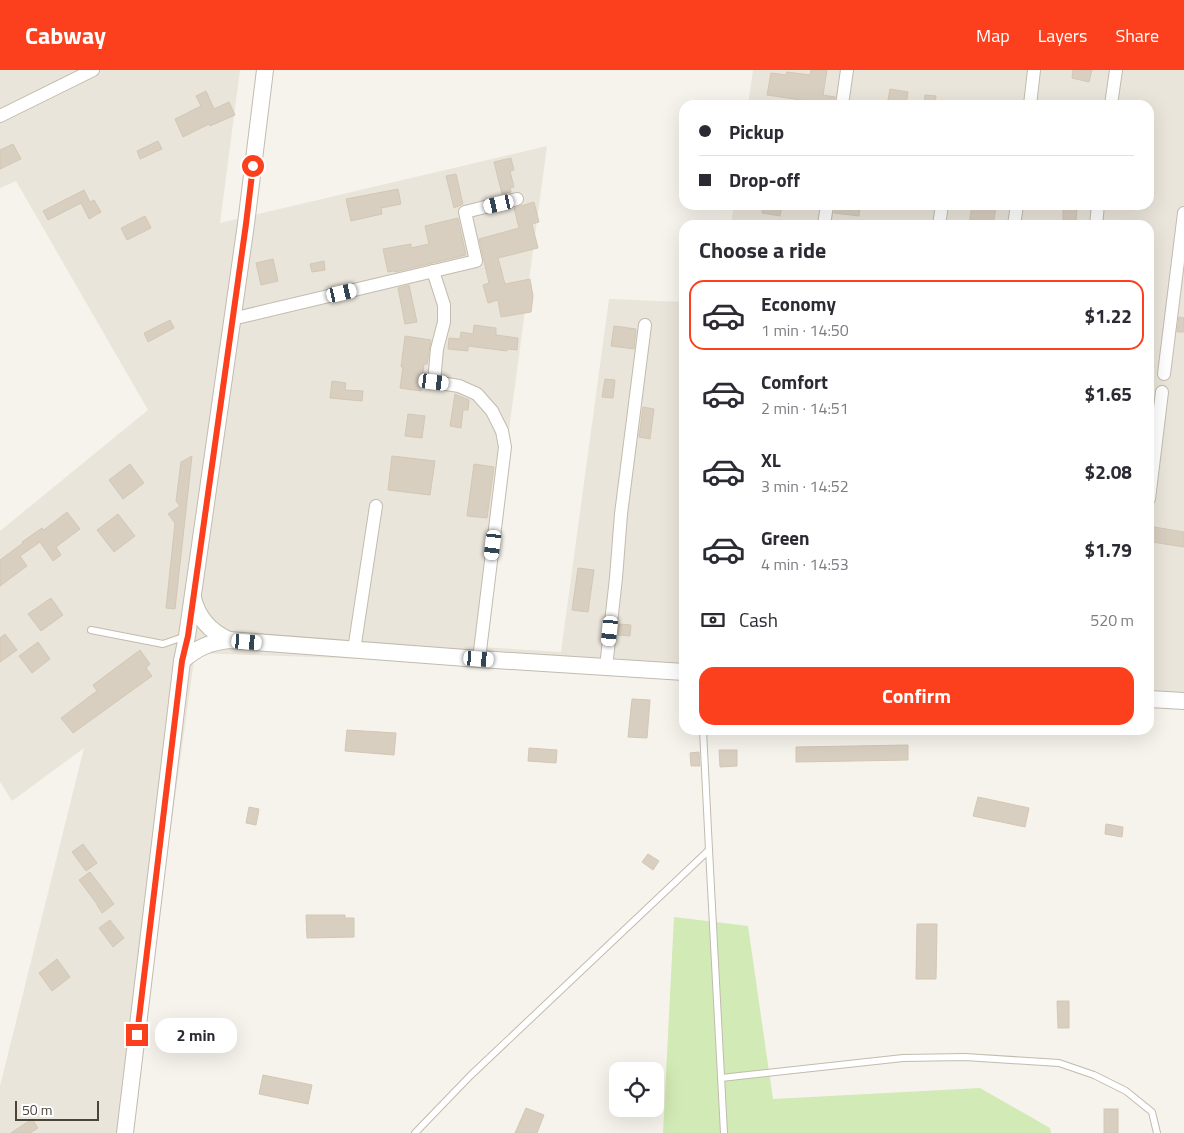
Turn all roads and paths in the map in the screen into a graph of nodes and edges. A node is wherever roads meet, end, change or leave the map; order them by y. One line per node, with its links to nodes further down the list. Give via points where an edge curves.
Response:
1 (93, 70): 9 (street)
2 (264, 70): 13 (street)
3 (847, 70): 6 (street)
4 (1034, 70): 7 (street)
5 (1116, 70): 8 (street)
6 (843, 100)
7 (1031, 100)
8 (1112, 100)
9 (0, 116)
10 (517, 200): 12 (street, via 465,212 476,261)
11 (1184, 213): 15 (street)
12 (434, 271): 13 (street); 24 (street, via 444,305 434,382 459,386 477,394 492,411 502,431 505,447)
13 (232, 319): 19 (street)
14 (645, 325): 26 (street)
15 (1164, 374)
16 (1162, 392): 17 (street)
17 (1154, 458)
18 (376, 506): 23 (street)
19 (193, 596): 21 (street); 22 (street, via 208,627)
20 (91, 630): 21 (lane, via 163,644)
21 (188, 636): 25 (street)
22 (229, 640): 23 (street); 25 (street, via 204,646)
23 (354, 650): 24 (street)
24 (479, 659): 26 (street)
25 (182, 661): 33 (street)
26 (606, 667): 27 (street)
27 (679, 672)
28 (1154, 699): 29 (street)
29 (1184, 701)
30 (704, 735): 31 (lane)
31 (709, 850): 32 (lane); 34 (lane, via 470,1076)
32 (721, 1078): 35 (lane); 36 (lane, via 903,1058 965,1057 1059,1063 1126,1091 1152,1112)
33 (125, 1133)
34 (416, 1133)
35 (724, 1133)
36 (1157, 1133)

